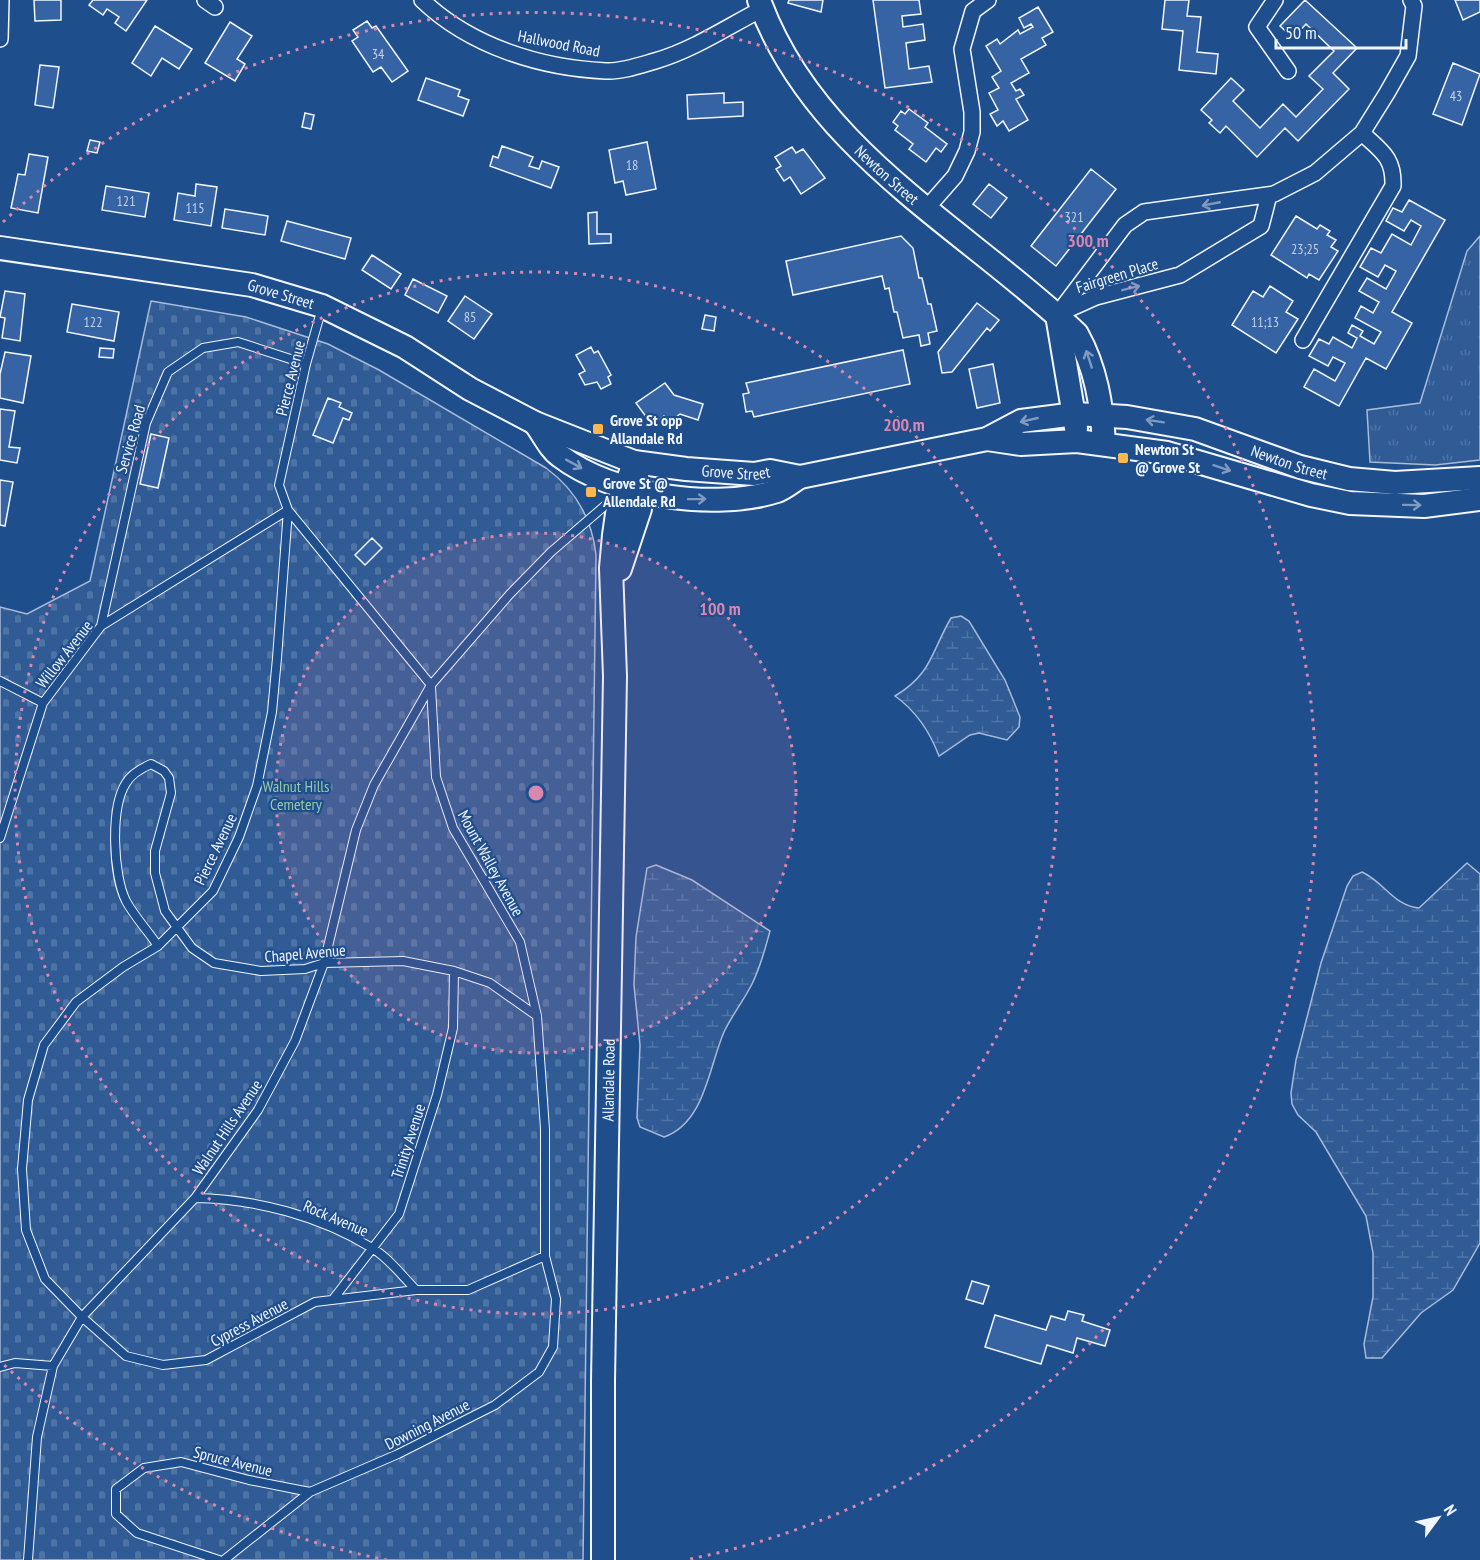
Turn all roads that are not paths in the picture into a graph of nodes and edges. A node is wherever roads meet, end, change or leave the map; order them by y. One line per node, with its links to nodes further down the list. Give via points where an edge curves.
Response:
1 (1, 0): 7 (street)
2 (422, 0): 6 (street, Hallwood Road, via 444,21 497,49 608,72 687,49)
3 (988, 0): 11 (street, via 973,11 962,49 972,112 967,151 955,176)
4 (1275, 0): 8 (street, via 1257,27)
5 (1411, 0): 9 (street, Fairgreen Place, via 1414,6 1408,56)
6 (761, 4): 11 (main road, Newton Street, via 783,50 820,107 856,148)
7 (0, 39)
8 (1288, 71)
9 (1362, 133): 10 (street, Fairgreen Place, via 1315,173); 15 (street, via 1388,157 1393,186)
10 (1269, 195): 14 (street, Fairgreen Place, one-way to 10, via 1096,297 1180,275 1261,226); 14 (street, Fairgreen Place, one-way to 14, via 1144,212 1125,225)
11 (926, 209): 14 (main road, Newton Street)
12 (0, 248): 13 (main road, Grove Street, via 252,285)
13 (322, 306): 16 (lane, Pierce Avenue); 19 (main road, Grove Street, via 405,347 470,389)
14 (1057, 315): 17 (main road); 18 (main road, Newton Street, one-way to 14, via 1088,354 1077,334)
15 (1303, 340)
16 (306, 364): 28 (lane, Pierce Avenue, via 279,485); 29 (lane, Service Road, via 238,342 203,348 168,372 146,423)
17 (1075, 414): 18 (main road, Newton Street); 20 (main road, Grove Street, one-way to 20, via 1021,421); 21 (main road)
18 (1102, 414): 22 (main road, Newton Street); 24 (main road, Newton Street, one-way to 18, via 1395,483 1349,478 1283,461 1195,429)
19 (535, 423): 23 (main road, Grove Street); 26 (main road, Grove Street, one-way to 26, via 559,456)
20 (987, 439): 21 (main road, Grove Street, via 1021,444); 25 (main road, Grove Street, via 800,477 770,471)
21 (1077, 441): 22 (main road, Newton Street)
22 (1104, 444): 27 (main road, Newton Street, one-way to 27, via 1197,460 1350,503 1424,506)
23 (634, 462): 25 (main road, Grove Street); 26 (main road, Allandale Road)
24 (1480, 478)
25 (755, 484): 26 (main road, Grove Street, one-way to 25, via 686,499)
26 (632, 490): 31 (lane, via 530,573); 51 (main road, Allandale Road, via 639,508 614,600)
27 (1480, 499)
28 (288, 510): 29 (lane, Willow Avenue); 31 (lane); 34 (lane, Pierce Avenue, via 272,712 257,786 239,837 213,891)
29 (101, 626): 32 (lane, Willow Avenue)
30 (0, 681): 32 (lane)
31 (431, 685): 36 (lane, Walnut Hills Avenue, via 374,785 356,830); 38 (lane, Mount Walley Avenue, via 436,777 453,828 520,942)
32 (43, 703): 33 (lane, Willow Avenue)
33 (0, 837)
34 (178, 928): 35 (lane, Pierce Avenue); 35 (lane, Chapel Avenue, via 165,911 155,873 155,851 171,793 169,778 151,764 126,783 119,806 116,866 126,900); 36 (lane, Chapel Avenue, via 192,948 214,963 261,971 305,969)
35 (159, 946): 44 (lane, Pierce Avenue, via 76,1002 44,1045 28,1100 22,1169 26,1230 45,1279)
36 (324, 963): 37 (lane, Chapel Avenue, via 403,961); 39 (lane, Walnut Hills Avenue, via 295,1041 258,1110)
37 (454, 971): 38 (lane, Chapel Avenue, via 490,983); 40 (lane, Trinity Avenue, via 453,1028 437,1095 399,1214)
38 (537, 1016): 41 (lane, Mount Walley Avenue, via 545,1129)
39 (195, 1198): 40 (lane, Rock Avenue, via 234,1199 308,1218); 44 (lane, Walnut Hills Avenue)
40 (374, 1249): 42 (lane, Rock Avenue); 43 (lane, Trinity Avenue)
41 (545, 1256): 42 (lane, Cypress Avenue, via 468,1290); 47 (lane, Downing Avenue, via 556,1299 554,1347 539,1372 495,1405 398,1454)
42 (416, 1290): 43 (lane, Cypress Avenue)
43 (334, 1298): 44 (lane, Cypress Avenue, via 315,1302 206,1360 163,1365 126,1356)
44 (82, 1317): 45 (lane)
45 (53, 1366): 46 (lane); 48 (lane, via 37,1437)
46 (0, 1367)
47 (310, 1492): 49 (lane, Spruce Avenue, via 181,1462 144,1468 116,1489 116,1514 137,1533); 50 (lane, Downing Avenue)
48 (28, 1560)
49 (219, 1560)
50 (224, 1560)
51 (603, 1560)

